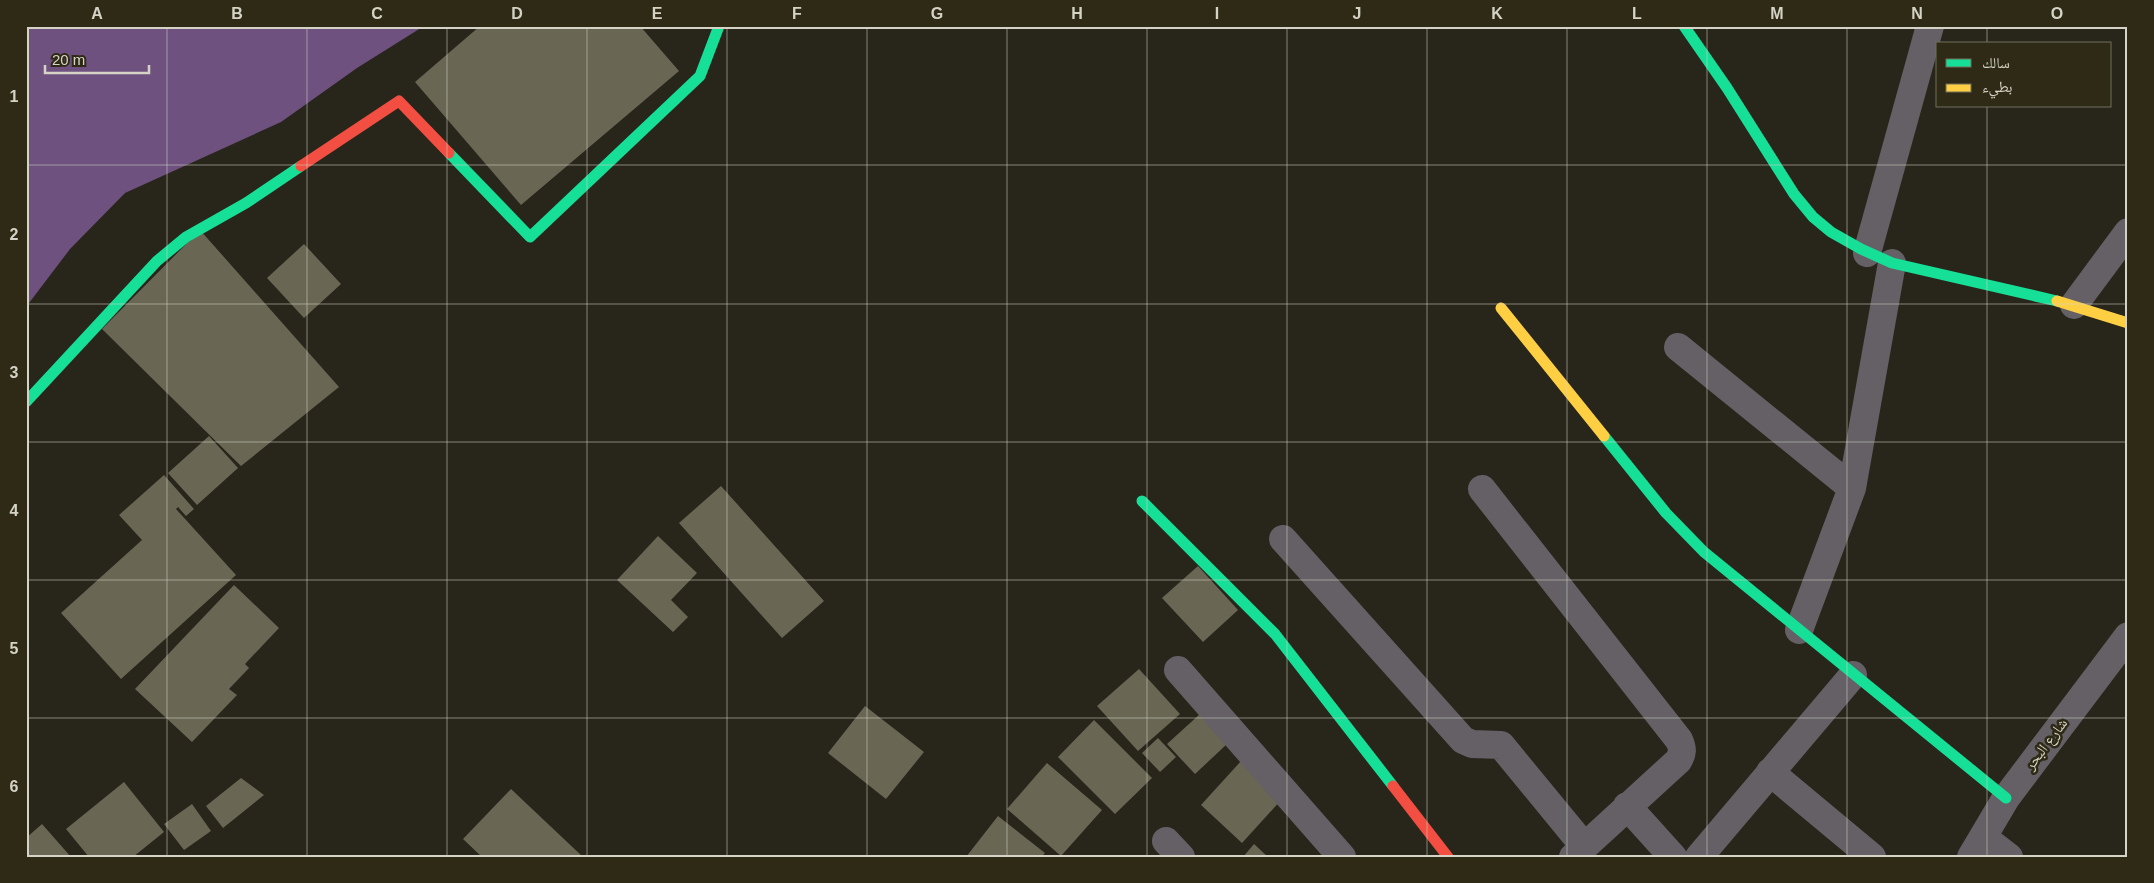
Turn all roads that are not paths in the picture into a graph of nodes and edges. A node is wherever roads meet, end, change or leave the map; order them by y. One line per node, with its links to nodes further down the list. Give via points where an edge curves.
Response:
1 (719, 26): 11 (street, via 700,76 530,237 400,101 246,203 202,226 171,248)
2 (1684, 26): 5 (street, via 1792,191 1812,216)
3 (1930, 26): 5 (street)
4 (2128, 232): 7 (street)
5 (1867, 254): 6 (street)
6 (1892, 263): 7 (street); 12 (street)
7 (2074, 305): 9 (street)
8 (1501, 308): 16 (street, via 1666,513 1704,552)
9 (2128, 323)
10 (1678, 347): 12 (street)
11 (26, 402)
12 (1852, 488): 16 (street)
13 (1482, 489): 22 (street, via 1682,748 1678,761)
14 (1142, 501): 26 (street, via 1275,634)
15 (1283, 539): 24 (street, via 1463,740 1472,744 1501,746)
16 (1799, 630): 19 (street)
17 (2123, 652): 21 (street, شارع البحر)
18 (1178, 670): 25 (street)
19 (1853, 675): 20 (street); 21 (street)
20 (1770, 772): 28 (street); 29 (street)
21 (2006, 798): 23 (street, شارع البحر)
22 (1628, 806): 24 (street); 27 (street)
23 (1977, 847): 30 (street)
24 (1579, 851)
25 (1342, 857)
26 (1448, 857)
27 (1673, 857)
28 (1699, 857)
29 (1872, 857)
30 (2009, 857)

